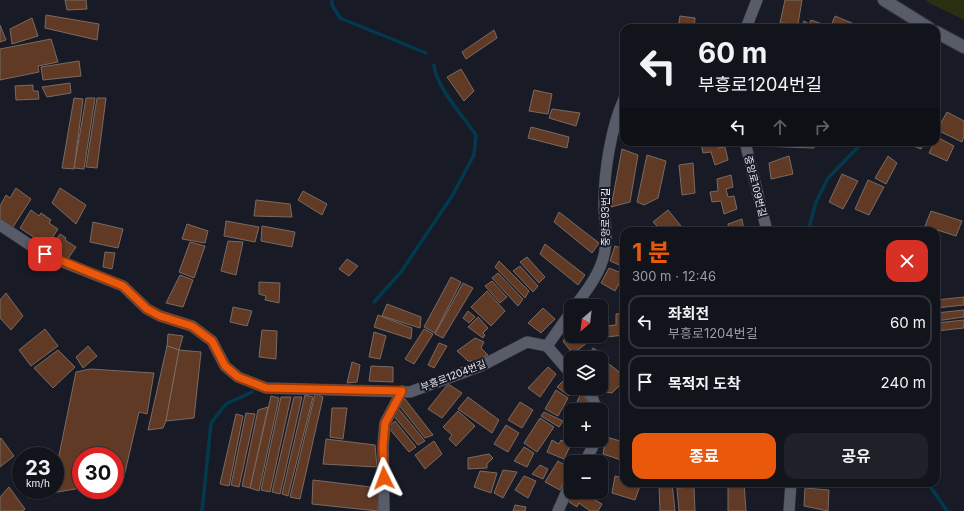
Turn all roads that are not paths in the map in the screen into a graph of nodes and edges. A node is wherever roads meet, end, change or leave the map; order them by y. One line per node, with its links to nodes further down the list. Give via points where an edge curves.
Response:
1 (757, 0): 3 (street)
2 (884, 0): 4 (street)
3 (748, 24)
4 (923, 24)
5 (940, 34): 6 (street)
6 (964, 47)
7 (620, 109): 11 (street, 중앙로93번길, via 604,192 605,251 600,268)
8 (746, 146): 10 (street, 중앙로109번길)
9 (0, 225): 15 (street, 부흥로1204번길, via 45,254 123,286 152,312 192,326 212,341 225,366 238,377 266,388)
10 (766, 227)
11 (580, 299)
12 (564, 322): 13 (street)
13 (547, 346): 14 (street); 15 (street, 부흥로1204번길, via 527,342 481,366 410,392)
14 (564, 366)
15 (402, 391): 18 (street, via 385,423)
16 (791, 487): 20 (street)
17 (564, 498): 19 (street)
18 (384, 511)
19 (558, 511)
20 (789, 511)

